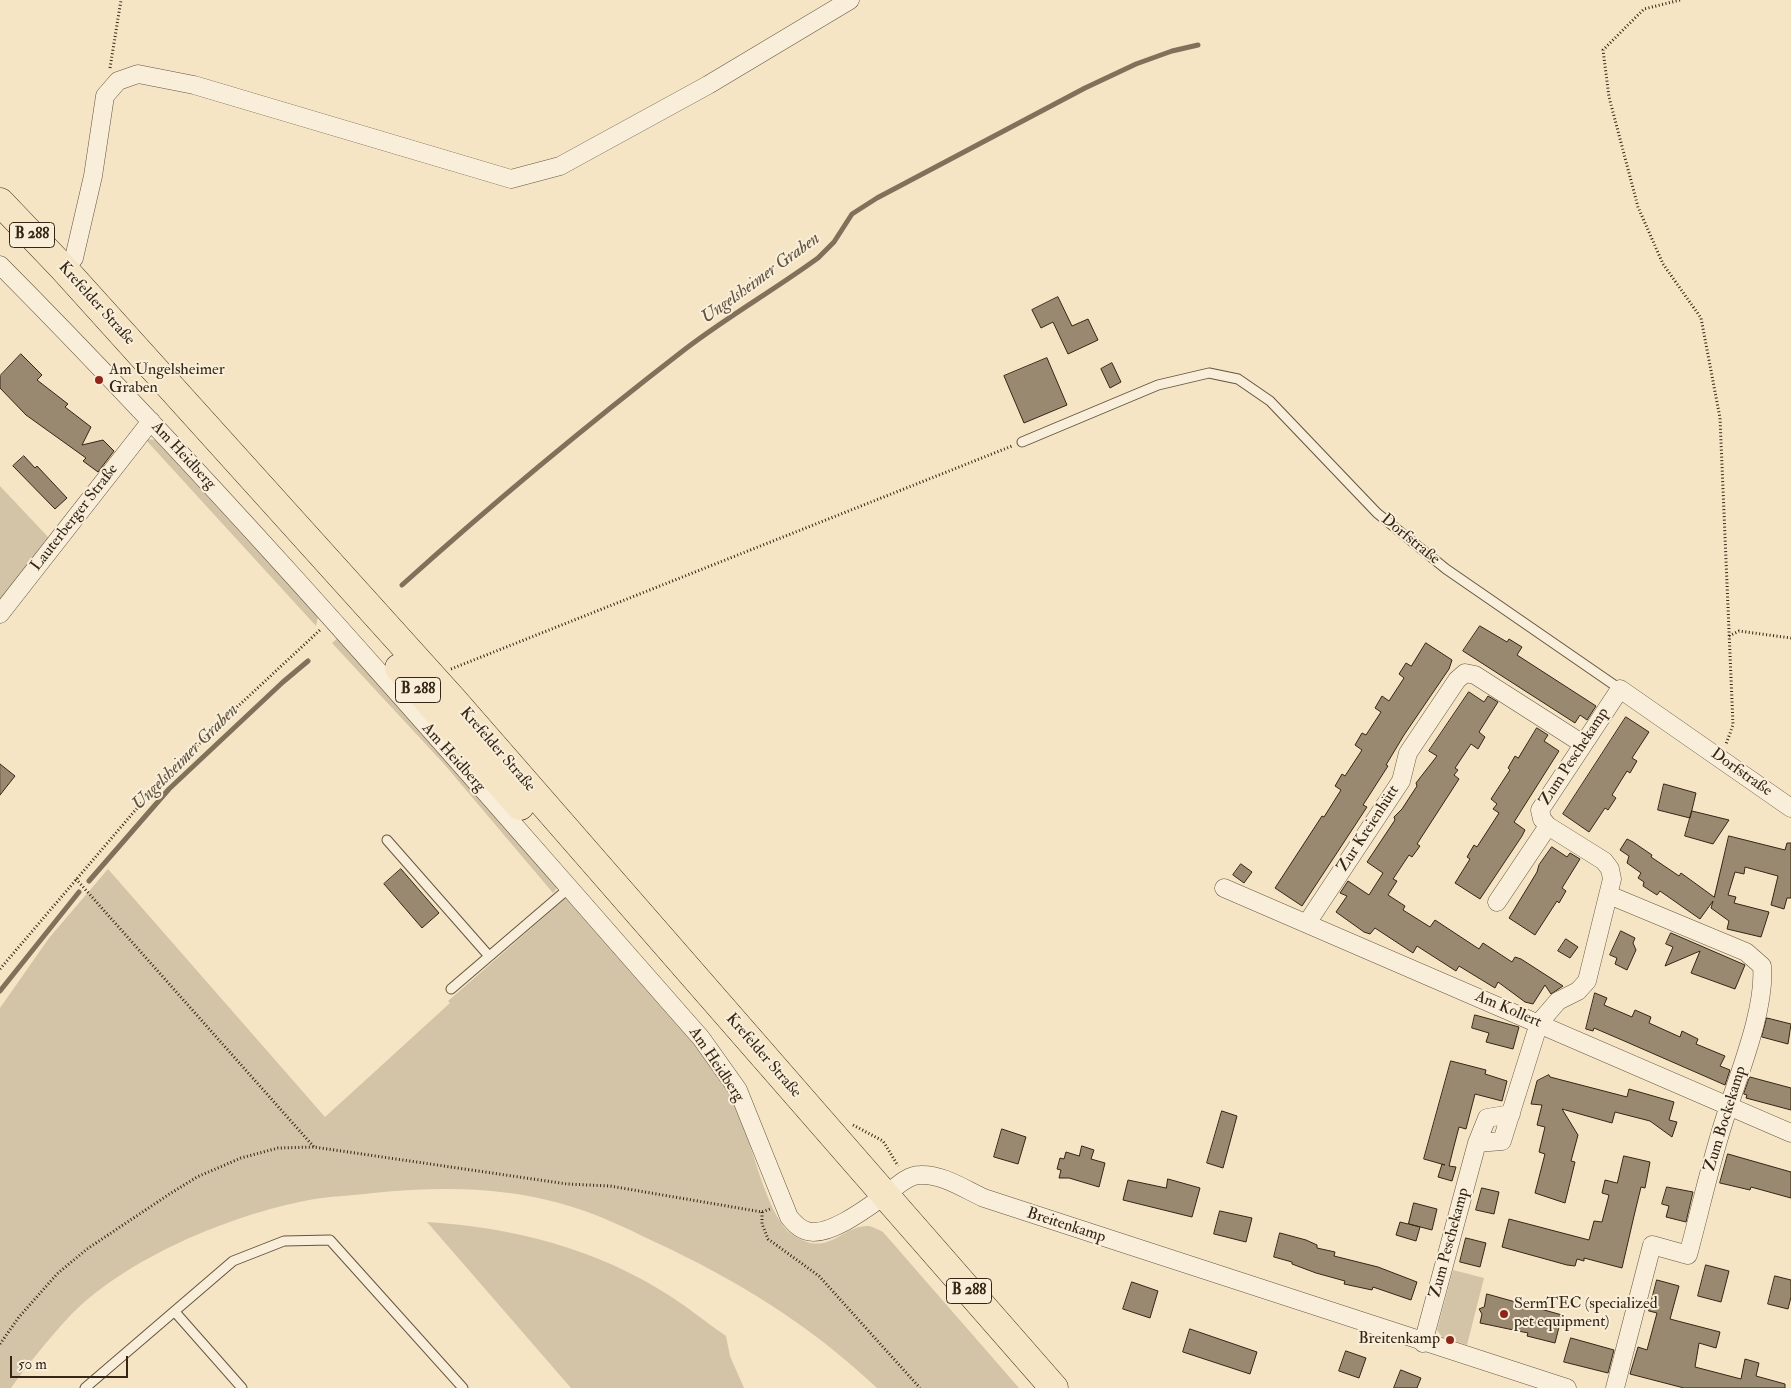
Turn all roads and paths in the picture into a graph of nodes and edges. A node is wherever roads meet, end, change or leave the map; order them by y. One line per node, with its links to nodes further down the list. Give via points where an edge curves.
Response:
1 (121, 0): 4 (path, via 110,69)
2 (850, 0): 4 (street, via 708,85 560,166 511,179 194,85 138,74)
3 (1680, 0): 13 (path, via 1644,9 1603,50 1609,97 1638,207 1663,264 1701,318 1720,418)
4 (118, 81): 8 (street, via 106,96 93,176 74,258)
5 (0, 202): 8 (main road, Krefelder Straße / B 288)
6 (0, 228): 35 (main road, Krefelder Straße / B 288, via 175,413)
7 (0, 265): 9 (street, Am Heidberg)
8 (64, 269): 35 (main road, Krefelder Straße / B 288, via 454,701)
9 (151, 421): 11 (street, Lauterberger Straße); 12 (street, Am Heidberg)
10 (1022, 442): 15 (path); 16 (lane, Dorfstraße, via 1158,384 1209,373 1238,379 1270,401 1377,513 1431,557)
11 (0, 614)
12 (333, 618): 22 (path, via 150,792); 23 (street, Am Heidberg)
13 (1729, 636): 14 (path, via 1739,631); 18 (path, via 1733,725)
14 (1791, 638)
15 (449, 669)
16 (1620, 689): 17 (street, Zum Peschekamp); 18 (street, Dorfstraße)
17 (1583, 744): 20 (street, Zum Peschekamp, via 1540,810); 27 (street, Zur Kreienhütt, via 1475,675 1465,673 1408,753 1401,781)
18 (1721, 759): 19 (street, Dorfstraße)
19 (1791, 808)
20 (1548, 826): 25 (street, Zum Peschekamp, via 1604,861 1612,879); 26 (street, Zum Peschekamp)
21 (387, 840): 28 (lane)
22 (76, 879): 29 (path); 34 (path)
23 (569, 888): 28 (lane); 35 (street, Am Heidberg, via 701,1038 738,1090 789,1218 808,1232 820,1232 847,1220)
24 (1224, 888): 27 (street, Am Kollert)
25 (1609, 895): 31 (street, Zum Peschekamp, via 1587,981 1578,991 1558,1001); 32 (street, Zum Bockekamp, via 1746,952 1762,966 1764,984)
26 (1497, 902)
27 (1307, 923): 31 (street, Am Kollert)
28 (489, 956): 30 (lane)
29 (0, 969)
30 (451, 989)
31 (1538, 1023): 32 (street, Am Kollert); 37 (street, Zum Peschekamp, via 1502,1141 1477,1143)
32 (1730, 1106): 33 (street, Am Kollert); 46 (street, Zum Bockekamp, via 1688,1255 1652,1244)
33 (1791, 1133)
34 (314, 1147): 38 (path, via 278,1148 240,1158 170,1193 57,1274); 42 (path, via 567,1184 610,1186 762,1212 762,1224 768,1239 819,1276)
35 (878, 1200): 37 (street, Breitenkamp, via 904,1180 918,1174 935,1176 984,1198); 43 (main road, Krefelder Straße / B 288); 44 (main road, Krefelder Straße / B 288)
36 (175, 1312): 39 (lane); 40 (lane); 41 (lane, via 233,1261 284,1241 330,1240)
37 (1423, 1343): 45 (street, Breitenkamp)
38 (0, 1344)
39 (85, 1388)
40 (242, 1388)
41 (463, 1388)
42 (920, 1388)
43 (1032, 1388)
44 (1054, 1388)
45 (1567, 1388)
46 (1615, 1388)

